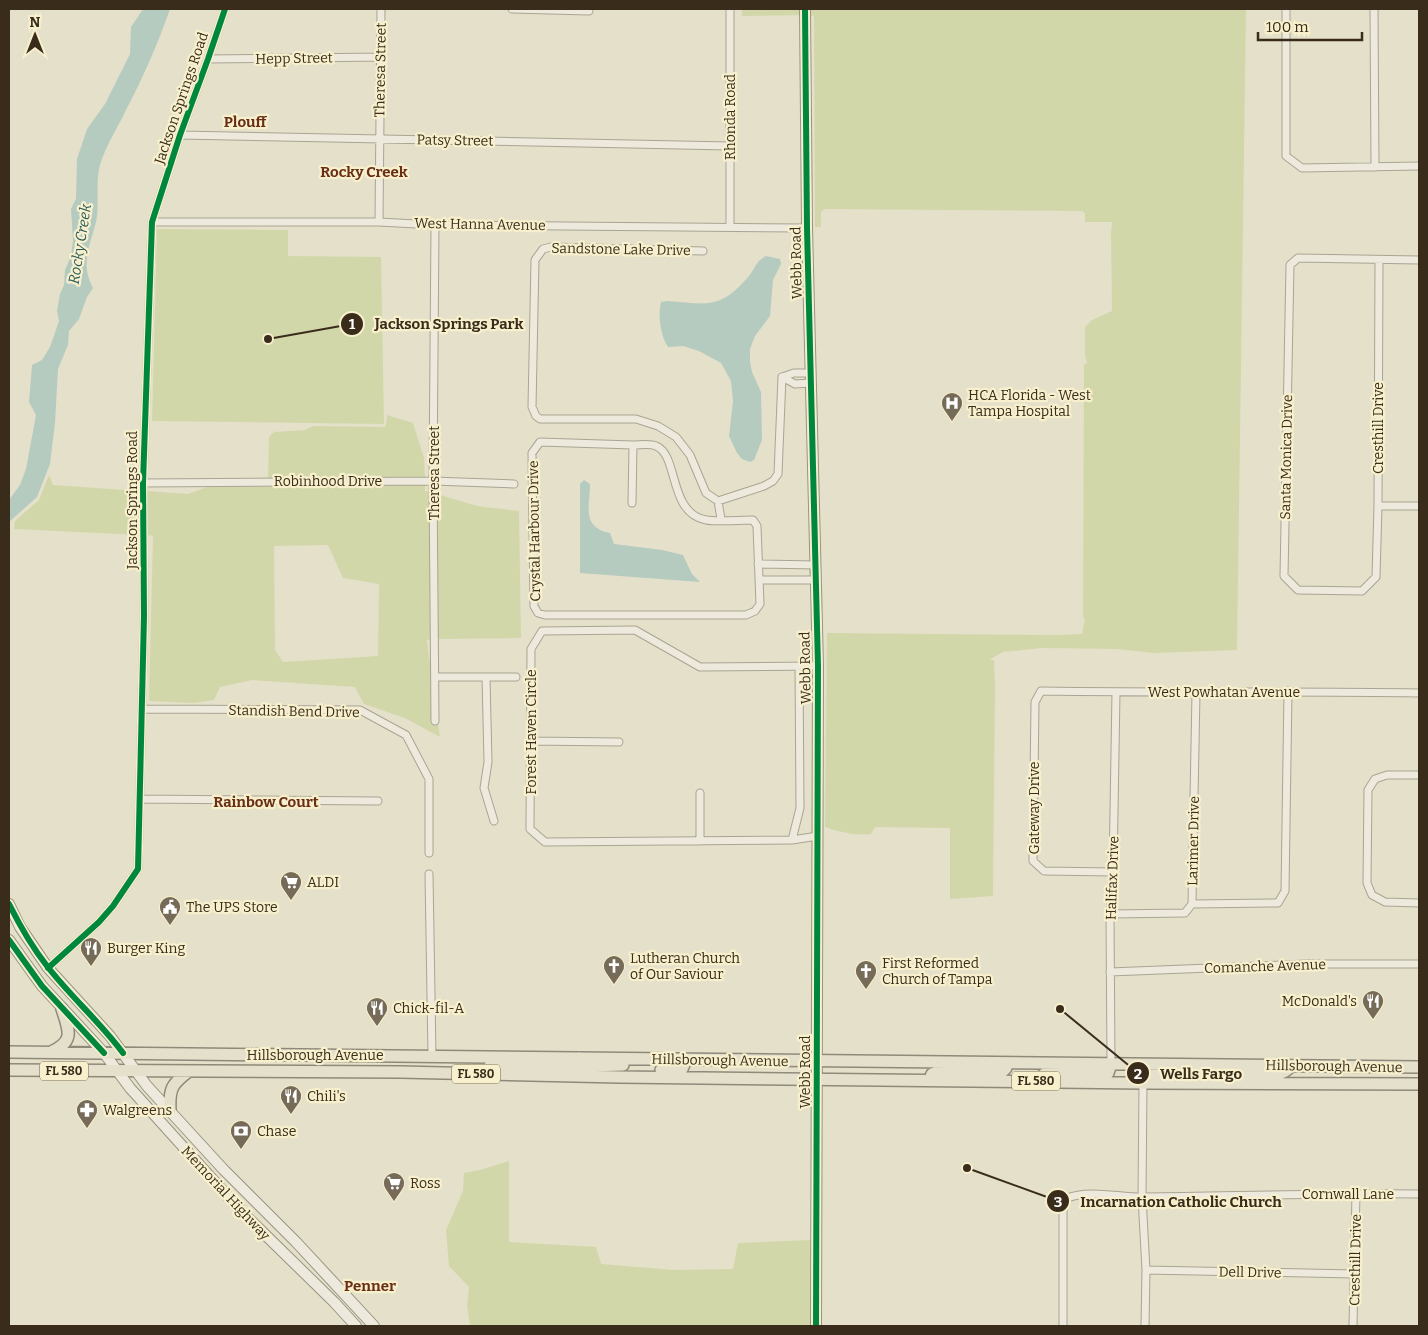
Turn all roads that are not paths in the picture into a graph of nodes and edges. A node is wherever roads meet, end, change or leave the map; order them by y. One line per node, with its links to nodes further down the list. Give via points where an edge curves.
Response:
1 (225, 9): 10 (street, Jackson Springs Road)
2 (381, 9): 9 (street, Theresa Street)
3 (512, 9): 8 (street)
4 (730, 9): 13 (street, Rhonda Road)
5 (805, 9): 20 (street, Webb Road)
6 (1286, 9): 15 (street, via 1286,156 1302,168)
7 (1374, 9): 15 (street)
8 (589, 11)
9 (380, 57): 10 (street, Hepp Street); 12 (street, Theresa Street)
10 (208, 59): 11 (street, Jackson Springs Road)
11 (180, 135): 12 (street, Patsy Street); 16 (street, Jackson Springs Road)
12 (379, 139): 13 (street, Patsy Street); 17 (street, Theresa Street)
13 (730, 146): 19 (street, Rhonda Road)
14 (1419, 166): 15 (street)
15 (1375, 167)
16 (152, 222): 17 (street, West Hanna Avenue); 27 (street, Jackson Springs Road)
17 (378, 222): 18 (street, West Hanna Avenue)
18 (435, 225): 19 (street, West Hanna Avenue); 26 (street, Theresa Street)
19 (730, 226): 20 (street, West Hanna Avenue)
20 (807, 228): 24 (street, Webb Road)
21 (703, 251): 29 (street, Sandstone Lake Drive, via 543,248 536,260 532,407 540,419 636,419 658,426 676,437 690,455 706,493)
22 (1379, 260): 23 (street); 31 (street, Cresthill Drive); 38 (street, Santa Monica Drive, via 1298,258 1290,265 1284,576 1298,590)
23 (1419, 260)
24 (811, 378): 29 (street, via 794,373 782,377 778,474 773,481); 35 (street, Webb Road)
25 (633, 445): 30 (street); 33 (street, Crystal Harbour Drive, via 657,446 663,451 690,512 706,520); 36 (street, Crystal Harbour Drive, via 540,442 532,453 534,606 538,614 746,614 755,611 760,604)
26 (434, 480): 27 (street, Robinhood Drive); 28 (street, Robinhood Drive); 41 (street, Theresa Street)
27 (143, 483): 49 (street, Jackson Springs Road)
28 (514, 484)
29 (718, 501): 33 (street)
30 (632, 503)
31 (1378, 506): 32 (street); 38 (street, Cresthill Drive, via 1376,577)
32 (1419, 506)
33 (721, 519): 34 (street, Crystal Harbour Drive, via 753,520 757,526)
34 (758, 564): 35 (street); 36 (street, Crystal Harbour Drive)
35 (816, 565): 37 (street, Webb Road)
36 (759, 580): 37 (street)
37 (816, 580): 40 (street, Webb Road)
38 (1362, 591)
39 (799, 666): 40 (street, Forest Haven Circle); 51 (street, Forest Haven Circle, via 700,667 636,630 542,631 531,649); 59 (street, via 800,808)
40 (818, 666): 58 (street, Webb Road)
41 (435, 677): 42 (street); 50 (street, Theresa Street)
42 (486, 677): 43 (street); 57 (street, via 488,762 484,788)
43 (516, 677)
44 (1288, 691): 46 (street, West Powhatan Avenue); 47 (street, West Powhatan Avenue); 66 (street, via 1285,890 1278,903)
45 (1116, 692): 46 (street, West Powhatan Avenue); 48 (street, West Powhatan Avenue, via 1041,691); 62 (street, Halifax Drive)
46 (1196, 693): 66 (street, Larimer Drive)
47 (1419, 693)
48 (1035, 702): 62 (street, Gateway Drive, via 1034,861 1044,871)
49 (142, 709): 55 (street, Jackson Springs Road); 61 (street, Standish Bend Drive, via 360,710 406,736 429,779)
50 (435, 721)
51 (530, 741): 52 (street); 60 (street, Forest Haven Circle, via 530,829 545,842)
52 (619, 742)
53 (1419, 775): 64 (street, via 1387,775 1375,779 1368,790 1367,883 1372,895 1385,902)
54 (700, 793): 60 (street)
55 (140, 799): 56 (street); 70 (street, Jackson Springs Road, via 138,870 99,922)
56 (378, 801)
57 (494, 821)
58 (818, 836): 59 (street, Forest Haven Circle); 83 (street, Webb Road)
59 (792, 840): 60 (street, Forest Haven Circle)
60 (700, 841)
61 (428, 854)
62 (1113, 872): 67 (street, Halifax Drive)
63 (430, 874): 78 (street)
64 (1419, 903)
65 (9, 904): 70 (street, Memorial Highway, via 20,927)
66 (1192, 904): 67 (street, Larimer Drive, via 1185,913)
67 (1110, 914): 71 (street, Halifax Drive)
68 (9, 940): 72 (street, Memorial Highway, via 27,968)
69 (1419, 964): 71 (street, Comanche Avenue, via 1307,964)
70 (48, 968): 76 (street, Memorial Highway, via 110,1036)
71 (1110, 972): 85 (street, Halifax Drive)
72 (62, 1009): 74 (main road, via 68,1039 61,1048); 75 (street, Memorial Highway)
73 (9, 1052): 74 (main road, FL 580)
74 (50, 1053): 75 (main road, Hillsborough Avenue / FL 580)
75 (104, 1053): 76 (main road, Hillsborough Avenue / FL 580); 91 (street, Memorial Highway)
76 (122, 1054): 77 (main road, Hillsborough Avenue / FL 580); 92 (street, Memorial Highway)
77 (333, 1055): 78 (main road, Hillsborough Avenue / FL 580); 93 (main road)
78 (432, 1056): 79 (main road, Hillsborough Avenue / FL 580)
79 (474, 1056): 80 (main road, Hillsborough Avenue / FL 580); 94 (main road, via 462,1063 414,1062)
80 (579, 1058): 81 (main road, Hillsborough Avenue / FL 580); 95 (main road, via 570,1067 490,1066)
81 (646, 1059): 82 (main road, Hillsborough Avenue / FL 580); 96 (main road, via 628,1065 587,1066)
82 (686, 1060): 83 (main road, Hillsborough Avenue / FL 580); 97 (main road, via 682,1069 643,1071)
83 (818, 1061): 84 (main road, Hillsborough Avenue / FL 580); 98 (street, Webb Road)
84 (1007, 1063): 85 (main road, Hillsborough Avenue / FL 580); 99 (main road, via 1003,1071 937,1072)
85 (1111, 1064): 86 (main road, Hillsborough Avenue / FL 580); 100 (main road, via 1108,1073 1045,1073)
86 (1224, 1065): 87 (main road, Hillsborough Avenue / FL 580); 101 (main road, via 1211,1074 1152,1074)
87 (1291, 1066): 88 (main road, Hillsborough Avenue / FL 580); 102 (main road, via 1280,1074 1242,1076)
88 (1419, 1067)
89 (9, 1070): 91 (main road, FL 580)
90 (188, 1071): 92 (main road, Hillsborough Avenue / FL 580); 93 (main road, Hillsborough Avenue / FL 580); 104 (main road, via 172,1087)
91 (119, 1072): 92 (main road, Hillsborough Avenue / FL 580); 109 (street, Memorial Highway, via 236,1206)
92 (136, 1072): 104 (street, Memorial Highway)
93 (333, 1072): 94 (main road, Hillsborough Avenue / FL 580)
94 (400, 1072): 95 (main road, Hillsborough Avenue / FL 580)
95 (483, 1074): 96 (main road, Hillsborough Avenue / FL 580)
96 (578, 1075): 97 (main road, Hillsborough Avenue / FL 580)
97 (637, 1077): 98 (main road, Hillsborough Avenue / FL 580)
98 (818, 1078): 99 (main road, Hillsborough Avenue / FL 580); 114 (street, Webb Road)
99 (930, 1080): 100 (main road, Hillsborough Avenue / FL 580)
100 (1037, 1081): 101 (main road, Hillsborough Avenue / FL 580)
101 (1143, 1083): 102 (main road, Hillsborough Avenue / FL 580); 107 (street)
102 (1239, 1083): 103 (main road, Hillsborough Avenue / FL 580)
103 (1419, 1084)
104 (170, 1110): 108 (street, Memorial Highway)
105 (1356, 1194): 106 (street, Cornwall Lane); 107 (street, Cornwall Lane); 111 (street, Cresthill Drive)
106 (1419, 1194)
107 (1142, 1197): 110 (street); 115 (street, Cornwall Lane, via 1078,1194 1067,1198 1063,1207)
108 (296, 1242): 109 (street); 113 (street, Memorial Highway)
109 (282, 1251): 112 (street, Memorial Highway)
110 (1146, 1270): 111 (street, Dell Drive); 116 (street)
111 (1354, 1274): 117 (street, Cresthill Drive)
112 (356, 1326)
113 (374, 1326)
114 (816, 1326)
115 (1063, 1326)
116 (1145, 1326)
117 (1353, 1326)

